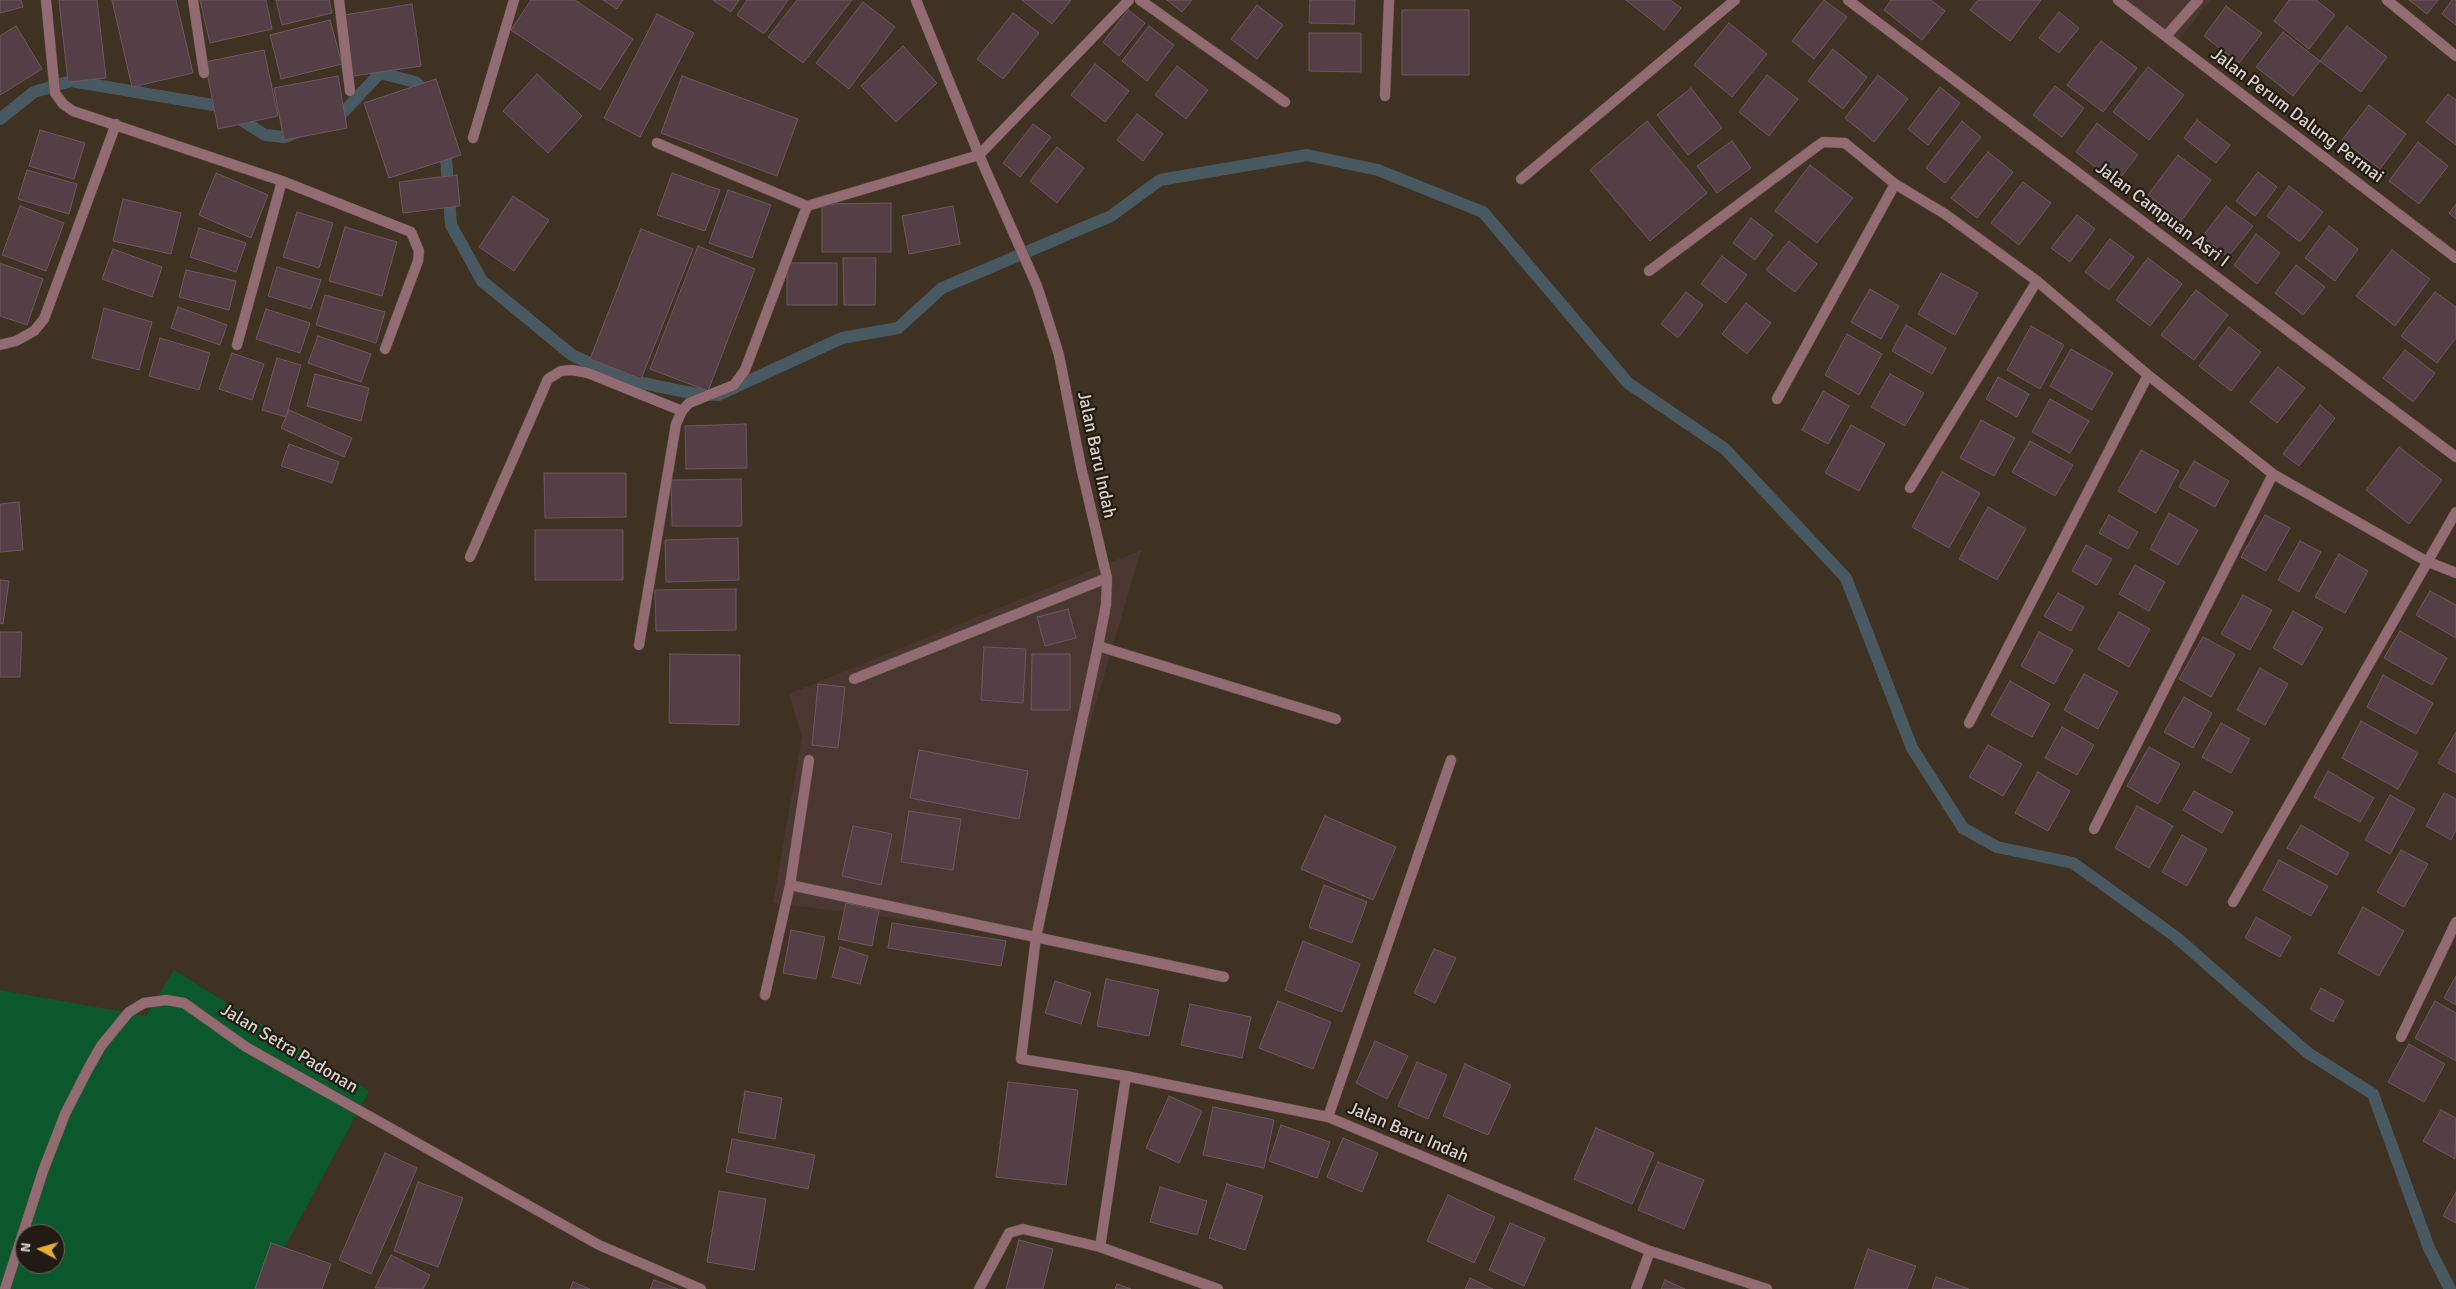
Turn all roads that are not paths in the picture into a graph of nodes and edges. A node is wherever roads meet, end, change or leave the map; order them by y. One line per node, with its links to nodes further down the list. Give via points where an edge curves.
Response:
1 (46, 0): 20 (street, via 55,92 73,111)
2 (193, 0): 16 (street)
3 (339, 0): 17 (street)
4 (514, 0): 21 (street)
5 (916, 0): 23 (street, Jalan Baru Indah)
6 (1129, 0): 23 (street)
7 (1140, 0): 19 (street)
8 (1389, 0): 18 (street)
9 (1735, 0): 24 (street)
10 (1848, 0): 37 (street, Jalan Campuan Asri I)
11 (2118, 0): 14 (street, Jalan Perum Dalung Permai)
12 (2198, 0): 14 (street)
13 (2387, 0): 15 (street)
14 (2166, 36): 28 (street, Jalan Perum Dalung Permai)
15 (2456, 56)
16 (204, 73)
17 (350, 91)
18 (1385, 96)
19 (1284, 102)
20 (116, 124): 25 (street); 31 (street, via 44,319 34,331 16,341)
21 (473, 138)
22 (657, 143): 27 (street)
23 (978, 155): 27 (street); 44 (street, Jalan Baru Indah, via 1037,286 1050,323)
24 (1521, 179)
25 (282, 181): 32 (street); 33 (street, via 411,232 415,238 418,261)
26 (1895, 184): 29 (street, via 1844,142 1823,142); 30 (street, via 1945,214); 35 (street)
27 (807, 206): 36 (street, via 745,370 734,385 688,403)
28 (2456, 258)
29 (1649, 271)
30 (2037, 281): 34 (street); 39 (street)
31 (0, 344)
32 (236, 345)
33 (385, 349)
34 (2148, 375): 38 (street); 49 (street)
35 (1777, 399)
36 (682, 411): 41 (street, via 588,373 561,371 548,379); 45 (street, via 676,424)
37 (2456, 457)
38 (2272, 474): 42 (street); 52 (street)
39 (1910, 488)
40 (2456, 512): 42 (street)
41 (470, 557)
42 (2426, 561): 43 (street); 54 (street)
43 (2456, 573)
44 (1107, 578): 46 (street, Jalan Baru Indah, via 1106,605); 47 (street)
45 (640, 645)
46 (1098, 646): 48 (street); 56 (street, Jalan Baru Indah)
47 (854, 679)
48 (1336, 719)
49 (1969, 723)
50 (809, 760): 53 (street)
51 (1451, 760): 61 (street)
52 (2094, 829)
53 (790, 885): 56 (street); 58 (street)
54 (2233, 902)
55 (2456, 922): 59 (street)
56 (1036, 937): 57 (street); 60 (street, Jalan Baru Indah, via 1021,1059)
57 (1224, 977)
58 (765, 995)
59 (2401, 1037)
60 (1126, 1076): 61 (street, Jalan Baru Indah); 62 (street)
61 (1328, 1117): 63 (street, Jalan Baru Indah)
62 (1100, 1247): 66 (street, via 1023,1229 1015,1230 1002,1243); 67 (street)
63 (1650, 1251): 68 (street); 69 (street, Jalan Baru Indah)
64 (5, 1289): 65 (street, Jalan Setra Padonan, via 43,1171 65,1114 88,1069 101,1046 128,1012 144,1003 166,1000 184,1003 246,1047 599,1245)
65 (701, 1289)
66 (979, 1289)
67 (1218, 1289)
68 (1636, 1289)
69 (1767, 1289)

